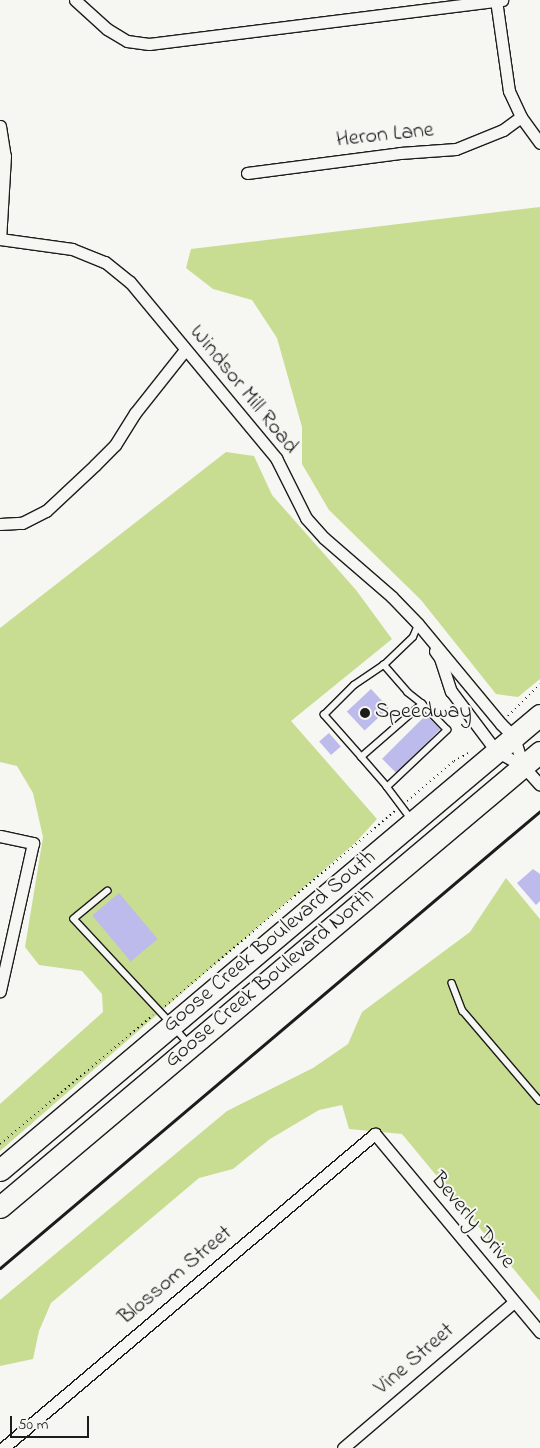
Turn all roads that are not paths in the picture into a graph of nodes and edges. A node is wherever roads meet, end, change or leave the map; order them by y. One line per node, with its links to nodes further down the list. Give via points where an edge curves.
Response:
1 (75, 0): 2 (street, via 107,29 127,41 149,44)
2 (498, 0): 3 (street, via 509,91)
3 (521, 117): 5 (street); 6 (street, Heron Lane, via 490,137 456,150 400,153)
4 (0, 126): 7 (street, via 5,156)
5 (540, 143)
6 (247, 173)
7 (0, 239): 8 (street, Windsor Mill Road, via 72,249 105,262 130,282)
8 (185, 350): 9 (street, via 135,413 115,445 95,465 46,511 22,523); 10 (street, Windsor Mill Road, via 276,458 306,518)
9 (0, 524)
10 (418, 624): 11 (lane, via 413,637); 14 (street, Windsor Mill Road); 15 (street, Windsor Mill Road, via 440,658 451,691)
11 (384, 665): 12 (lane); 17 (lane, via 354,685 324,715)
12 (422, 704): 17 (lane); 20 (lane, via 447,730)
13 (540, 715): 14 (highway, Goose Creek Boulevard South)
14 (508, 730): 15 (highway, Goose Creek Boulevard South); 18 (street, Windsor Mill Road)
15 (491, 745): 18 (street); 21 (highway, Goose Creek Boulevard South)
16 (540, 752): 18 (highway, Goose Creek Boulevard North)
17 (361, 757): 20 (lane)
18 (522, 766): 19 (street); 27 (highway, Goose Creek Boulevard North)
19 (540, 785)
20 (387, 787): 21 (lane)
21 (407, 813): 26 (highway, Goose Creek Boulevard South)
22 (0, 836): 25 (street, via 33,844)
23 (108, 891): 26 (lane, via 74,919)
24 (452, 983): 28 (lane, via 462,1011)
25 (0, 991)
26 (166, 1017): 27 (lane); 30 (highway, Goose Creek Boulevard South)
27 (190, 1046): 31 (highway, Goose Creek Boulevard North)
28 (540, 1101)
29 (375, 1134): 32 (street, Beverly Drive); 34 (street, Blossom Street)
30 (0, 1170)
31 (0, 1207)
32 (514, 1302): 33 (street, Beverly Drive); 35 (street, Vine Street)
33 (540, 1332)
34 (3, 1448)
35 (343, 1448)

